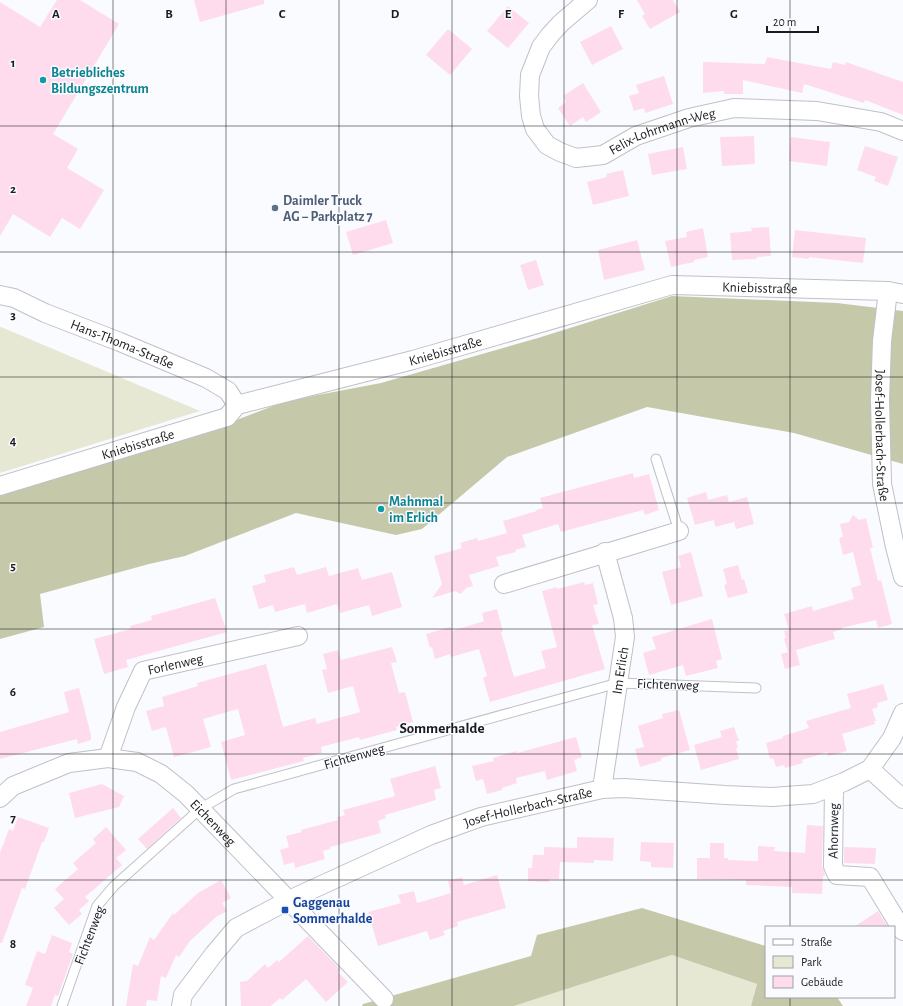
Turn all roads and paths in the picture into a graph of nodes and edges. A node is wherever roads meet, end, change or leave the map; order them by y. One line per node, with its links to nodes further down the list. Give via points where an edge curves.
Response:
1 (588, 0): 2 (street, Felix-Lohrmann-Weg, via 550,35 541,47 530,75 529,96 535,129 547,145 560,152 576,158 603,155 636,136 689,118 734,108 817,111 881,122)
2 (903, 131)
3 (896, 293): 5 (street, Kniebisstraße, via 672,285 413,360); 10 (street, Josef-Hollerbach-Straße, via 882,341 882,484)
4 (0, 295): 5 (street, Hans-Thoma-Straße, via 14,298 206,378 228,391)
5 (237, 405): 7 (street, Kniebisstraße, via 227,417)
6 (656, 459): 8 (lane)
7 (0, 486)
8 (679, 531): 9 (street)
9 (605, 552): 11 (street); 13 (street, Im Erlich, via 623,618 624,637)
10 (903, 577)
11 (504, 584)
12 (298, 636): 16 (street, Forlenweg, via 143,671 126,707)
13 (618, 682): 14 (lane, Fichtenweg); 19 (street, Im Erlich); 22 (lane, Fichtenweg, via 234,789)
14 (756, 688)
15 (903, 713): 17 (street, Josef-Hollerbach-Straße, via 892,738)
16 (108, 758): 20 (street, Eichenweg, via 69,763 13,786); 22 (street, Eichenweg, via 137,762 161,774)
17 (870, 768): 18 (street, Josef-Hollerbach-Straße); 21 (street)
18 (834, 786): 19 (street, Josef-Hollerbach-Straße, via 813,794 772,797 624,788); 24 (street, Ahornweg, via 832,866 838,876 870,877)
19 (602, 789): 23 (street, Josef-Hollerbach-Straße, via 474,820 431,835)
20 (0, 798)
21 (903, 799)
22 (200, 809): 23 (street, Eichenweg); 26 (lane, Fichtenweg, via 114,886 97,906)
23 (288, 900): 25 (street, Eichenweg); 27 (street, Josef-Hollerbach-Straße, via 236,928 183,995)
24 (903, 931)
25 (384, 999)
26 (62, 1006)
27 (181, 1006)

